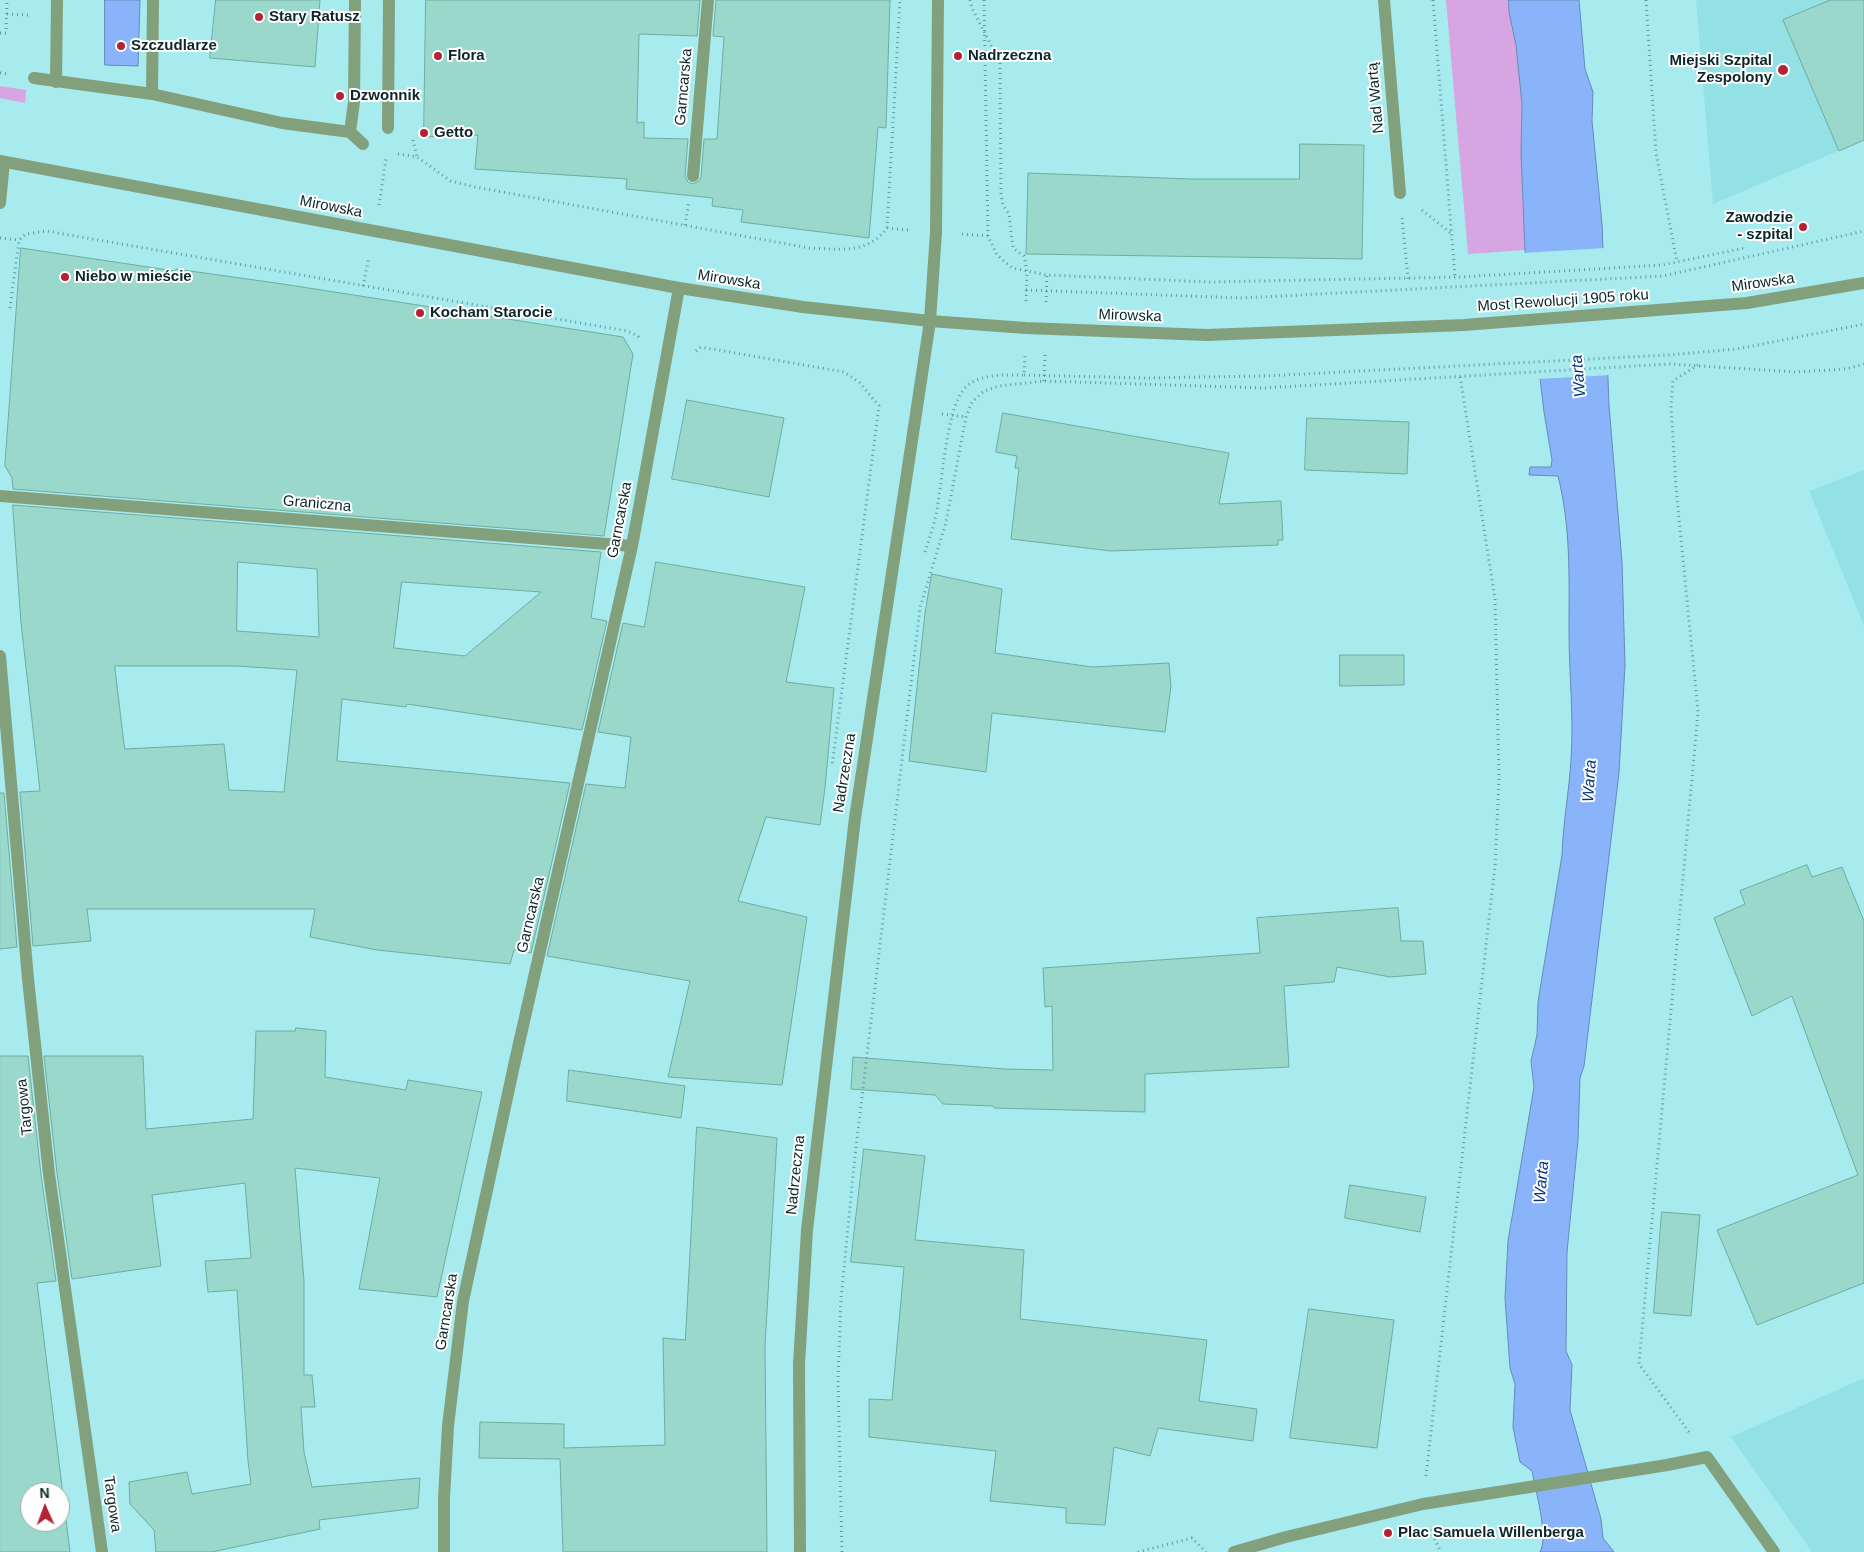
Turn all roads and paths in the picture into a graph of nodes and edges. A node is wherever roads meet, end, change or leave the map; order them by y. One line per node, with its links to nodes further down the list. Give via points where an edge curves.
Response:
1 (7, 0): 14 (path)
2 (57, 0): 19 (street)
3 (153, 0): 20 (street)
4 (355, 0): 22 (street, via 354,102)
5 (388, 0): 21 (street)
6 (708, 0): 26 (street, Garncarska)
7 (900, 0): 24 (path, via 887,228 871,244 852,248 809,248 474,187 451,182)
8 (938, 0): 46 (street, Nadrzeczna, via 936,232)
9 (970, 0): 17 (path)
10 (984, 0): 17 (path)
11 (1384, 0): 27 (street, Nad Wartą)
12 (1433, 0): 31 (path)
13 (1646, 0): 36 (path, via 1656,153)
14 (7, 14): 15 (path); 16 (path, via 6,33)
15 (35, 15)
16 (0, 33)
17 (985, 33): 37 (path, via 1000,63 1003,205 1009,214 1013,248 1024,256); 37 (path, via 988,236 996,255 1012,268)
18 (34, 78): 19 (street)
19 (56, 82): 20 (street)
20 (152, 94): 22 (street, via 282,123)
21 (388, 128): 29 (path)
22 (350, 132): 23 (street)
23 (363, 144)
24 (417, 157)
25 (2, 162): 28 (street); 42 (street, Mirowska)
26 (692, 176)
27 (1400, 193): 31 (path); 39 (path)
28 (0, 203)
29 (378, 211)
30 (1864, 231): 43 (path, via 1662,276 1242,298)
31 (1452, 234): 38 (path)
32 (0, 238): 33 (path)
33 (19, 240): 41 (path, via 26,234 46,231); 44 (path)
34 (1745, 248): 36 (path)
35 (370, 253): 41 (path)
36 (1677, 262): 38 (path)
37 (1027, 271): 39 (path, via 1047,275 1209,282); 43 (path)
38 (1455, 277): 39 (path)
39 (1408, 279)
40 (1864, 283): 45 (street, Mirowska, via 1747,303)
41 (363, 286): 50 (path, via 627,331 638,336)
42 (679, 288): 46 (street, Mirowska); 58 (street, Garncarska)
43 (1026, 290): 49 (path)
44 (10, 308)
45 (1665, 310): 48 (street, Most Rewolucji 1905 roku)
46 (930, 322): 49 (street, Mirowska); 65 (street, Nadrzeczna, via 855,818 817,1132 799,1364)
47 (1864, 324): 54 (path, via 1737,349 1668,356 1265,376 1144,378)
48 (1464, 325): 49 (street, Mirowska, via 1207,335)
49 (1026, 328): 54 (path)
50 (644, 345)
51 (692, 353): 57 (path, via 702,347 844,372 860,383 879,406)
52 (1864, 364): 53 (path, via 1796,372)
53 (1699, 365): 55 (path); 61 (path, via 1673,380 1671,406 1698,712 1639,1364)
54 (1024, 375): 59 (path, via 978,380 965,388 953,416 936,516)
55 (1460, 376): 62 (path, via 1495,599 1499,780 1495,866); 66 (path, via 1264,388 1044,381 999,386 984,391 972,402 966,417 946,522 920,608 855,1156 841,1299 838,1381)
56 (0, 496): 58 (street, Graniczna)
57 (864, 514)
58 (632, 546): 64 (street, Garncarska, via 463,1302 448,1426)
59 (925, 554)
60 (0, 656): 63 (street, Targowa, via 44,1126)
61 (1707, 1457): 62 (street); 70 (street)
62 (1423, 1504): 69 (street)
63 (102, 1552)
64 (444, 1552)
65 (800, 1552)
66 (842, 1552)
67 (1138, 1552): 68 (path, via 1192,1538)
68 (1206, 1552)
69 (1234, 1552)
70 (1774, 1552)

